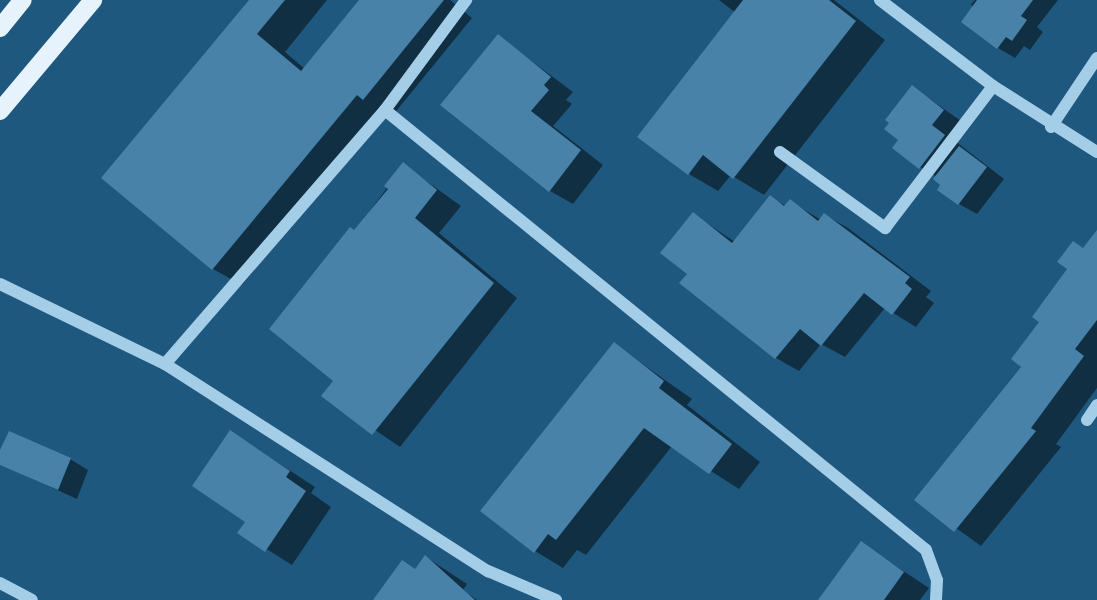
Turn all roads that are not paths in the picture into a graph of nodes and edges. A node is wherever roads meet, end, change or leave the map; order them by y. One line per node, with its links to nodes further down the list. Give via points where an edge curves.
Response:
1 (23, 0): 5 (main road)
2 (93, 0): 9 (main road)
3 (466, 0): 8 (street)
4 (880, 0): 7 (street)
5 (0, 28)
6 (1097, 58): 10 (street)
7 (993, 86): 10 (street); 11 (street, via 885,228)
8 (385, 110): 14 (street); 20 (street, via 926,550 937,580)
9 (0, 111)
10 (1051, 127): 12 (street)
11 (780, 152)
12 (1097, 152)
13 (0, 284): 14 (street)
14 (165, 364): 19 (street, via 488,571)
15 (1097, 405): 16 (street)
16 (1087, 420)
17 (0, 583): 18 (street)
18 (32, 600)
19 (556, 600)
20 (936, 600)

